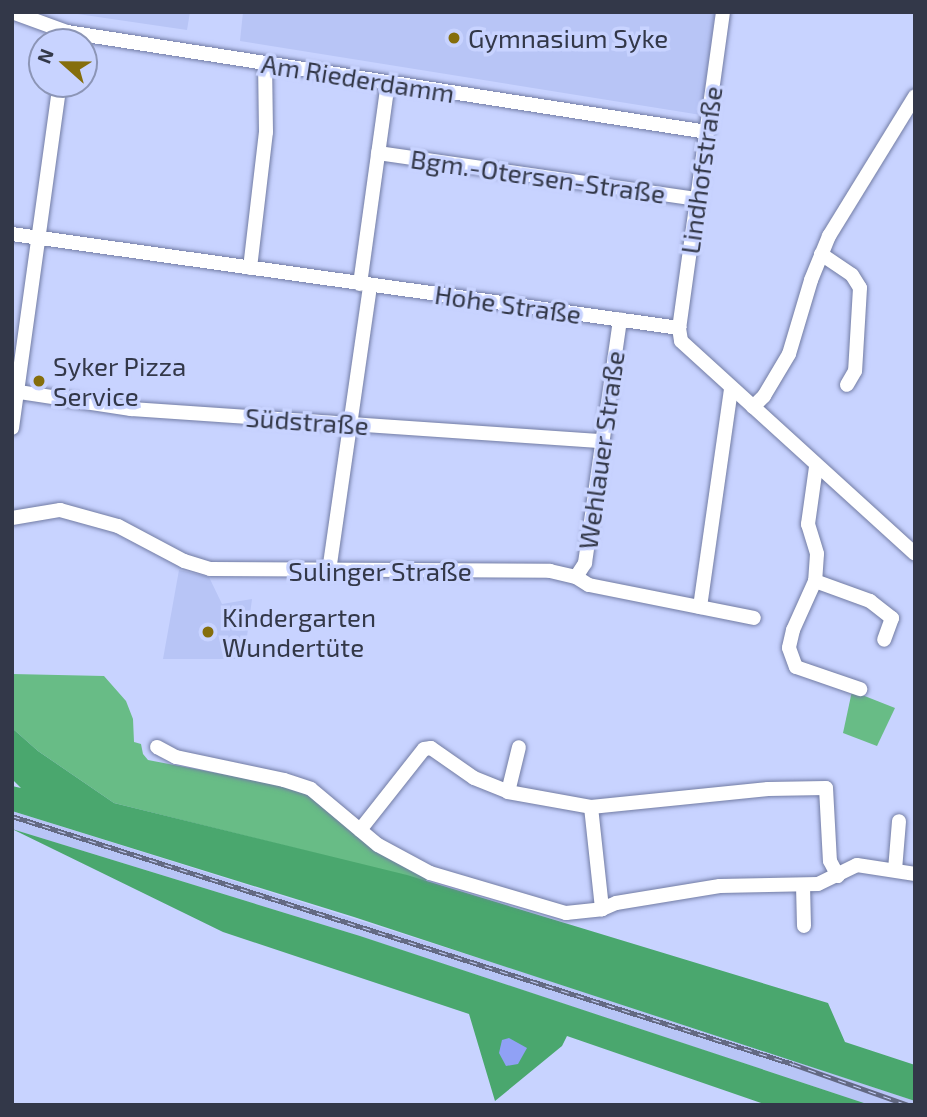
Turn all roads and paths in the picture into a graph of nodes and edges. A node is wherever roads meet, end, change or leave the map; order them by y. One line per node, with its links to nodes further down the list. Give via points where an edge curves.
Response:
1 (12, 12): 3 (street, Am Riederdamm)
2 (723, 12): 9 (street, Lindhofstraße)
3 (47, 28)
4 (98, 41): 5 (street, Am Riederdamm)
5 (265, 63): 6 (street, Am Riederdamm); 15 (street, via 266,132)
6 (388, 83): 9 (street, Am Riederdamm); 10 (street)
7 (915, 96): 14 (street)
8 (58, 98): 13 (street)
9 (707, 132): 11 (street, Lindhofstraße)
10 (378, 153): 11 (street, Bgm.-Otersen-Straße); 16 (street)
11 (698, 199): 18 (street, Lindhofstraße)
12 (12, 234): 13 (street, Hohe Straße)
13 (38, 238): 15 (street, Hohe Straße); 21 (street)
14 (821, 254): 19 (street, via 852,275 860,288 855,370); 22 (street, via 789,354)
15 (250, 268): 16 (street, Hohe Straße)
16 (365, 284): 17 (street, Hohe Straße); 23 (street)
17 (620, 320): 18 (street, Hohe Straße); 25 (street, Wehlauer Straße)
18 (679, 328): 20 (street, via 681,341)
19 (846, 385)
20 (731, 388): 22 (street); 32 (street)
21 (14, 391): 23 (street, Südstraße, via 131,409); 24 (street)
22 (753, 407): 26 (street)
23 (351, 424): 25 (street, Südstraße); 29 (street)
24 (12, 428)
25 (603, 441): 30 (street, Wehlauer Straße, via 585,563)
26 (816, 467): 28 (street); 31 (street, via 808,524 817,554)
27 (12, 518): 29 (street, Sulinger Straße, via 60,510 118,526 209,569)
28 (915, 554)
29 (329, 571): 30 (street, Sulinger Straße, via 550,571)
30 (576, 577): 32 (street, Sulinger Straße, via 589,585)
31 (814, 581): 34 (street, via 870,601 892,618); 35 (street, via 789,648 796,667)
32 (700, 607): 33 (street, Sulinger Straße)
33 (754, 618)
34 (884, 640)
35 (860, 689)
36 (157, 747): 41 (street, via 176,757 311,789)
37 (519, 747): 38 (street)
38 (508, 792): 39 (street); 41 (street, via 424,748)
39 (591, 807): 44 (street, via 768,789 826,788 830,861); 46 (street)
40 (899, 821): 42 (street)
41 (360, 830): 46 (street, via 430,873 566,913)
42 (895, 870): 43 (street); 44 (street, via 857,865)
43 (915, 874)
44 (838, 876): 45 (street)
45 (803, 885): 46 (street, via 720,886); 47 (street)
46 (602, 909)
47 (804, 926)

